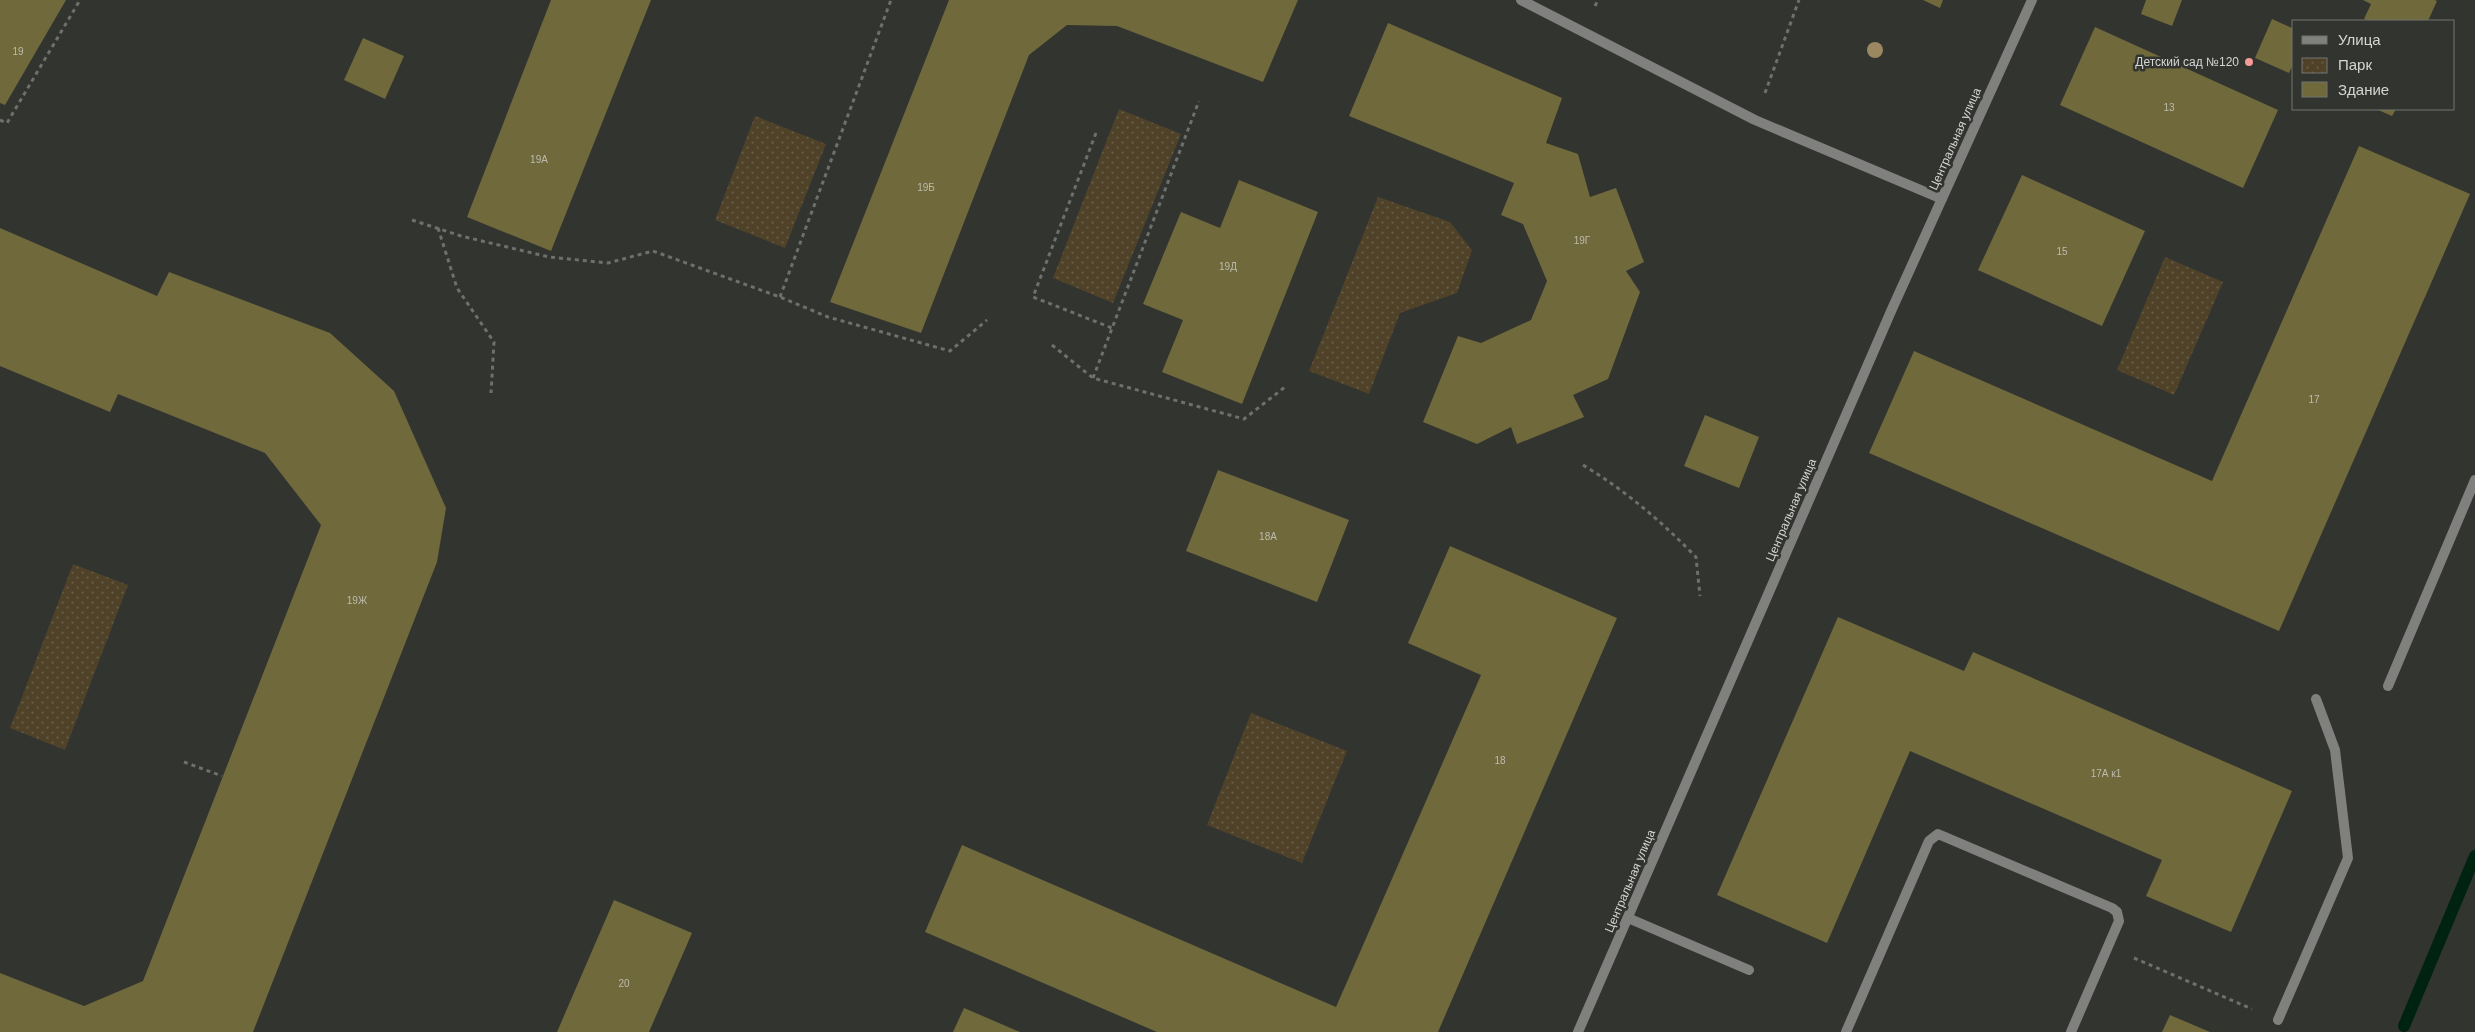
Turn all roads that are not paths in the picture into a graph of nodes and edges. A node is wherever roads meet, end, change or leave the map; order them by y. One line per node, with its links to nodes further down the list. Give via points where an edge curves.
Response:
1 (1521, 0): 3 (street, via 1755,120)
2 (2032, 0): 3 (street, Центральная улица)
3 (1942, 199): 7 (street, Центральная улица)
4 (2475, 480): 5 (street)
5 (2388, 686)
6 (2316, 699): 9 (street, via 2335,750 2348,858)
7 (1628, 918): 8 (street); 10 (street, Центральная улица)
8 (1749, 970)
9 (2278, 1020)
10 (1578, 1032)
11 (1846, 1032): 12 (street, via 1934,835 1945,836 2117,912 2119,921)
12 (2071, 1032)

